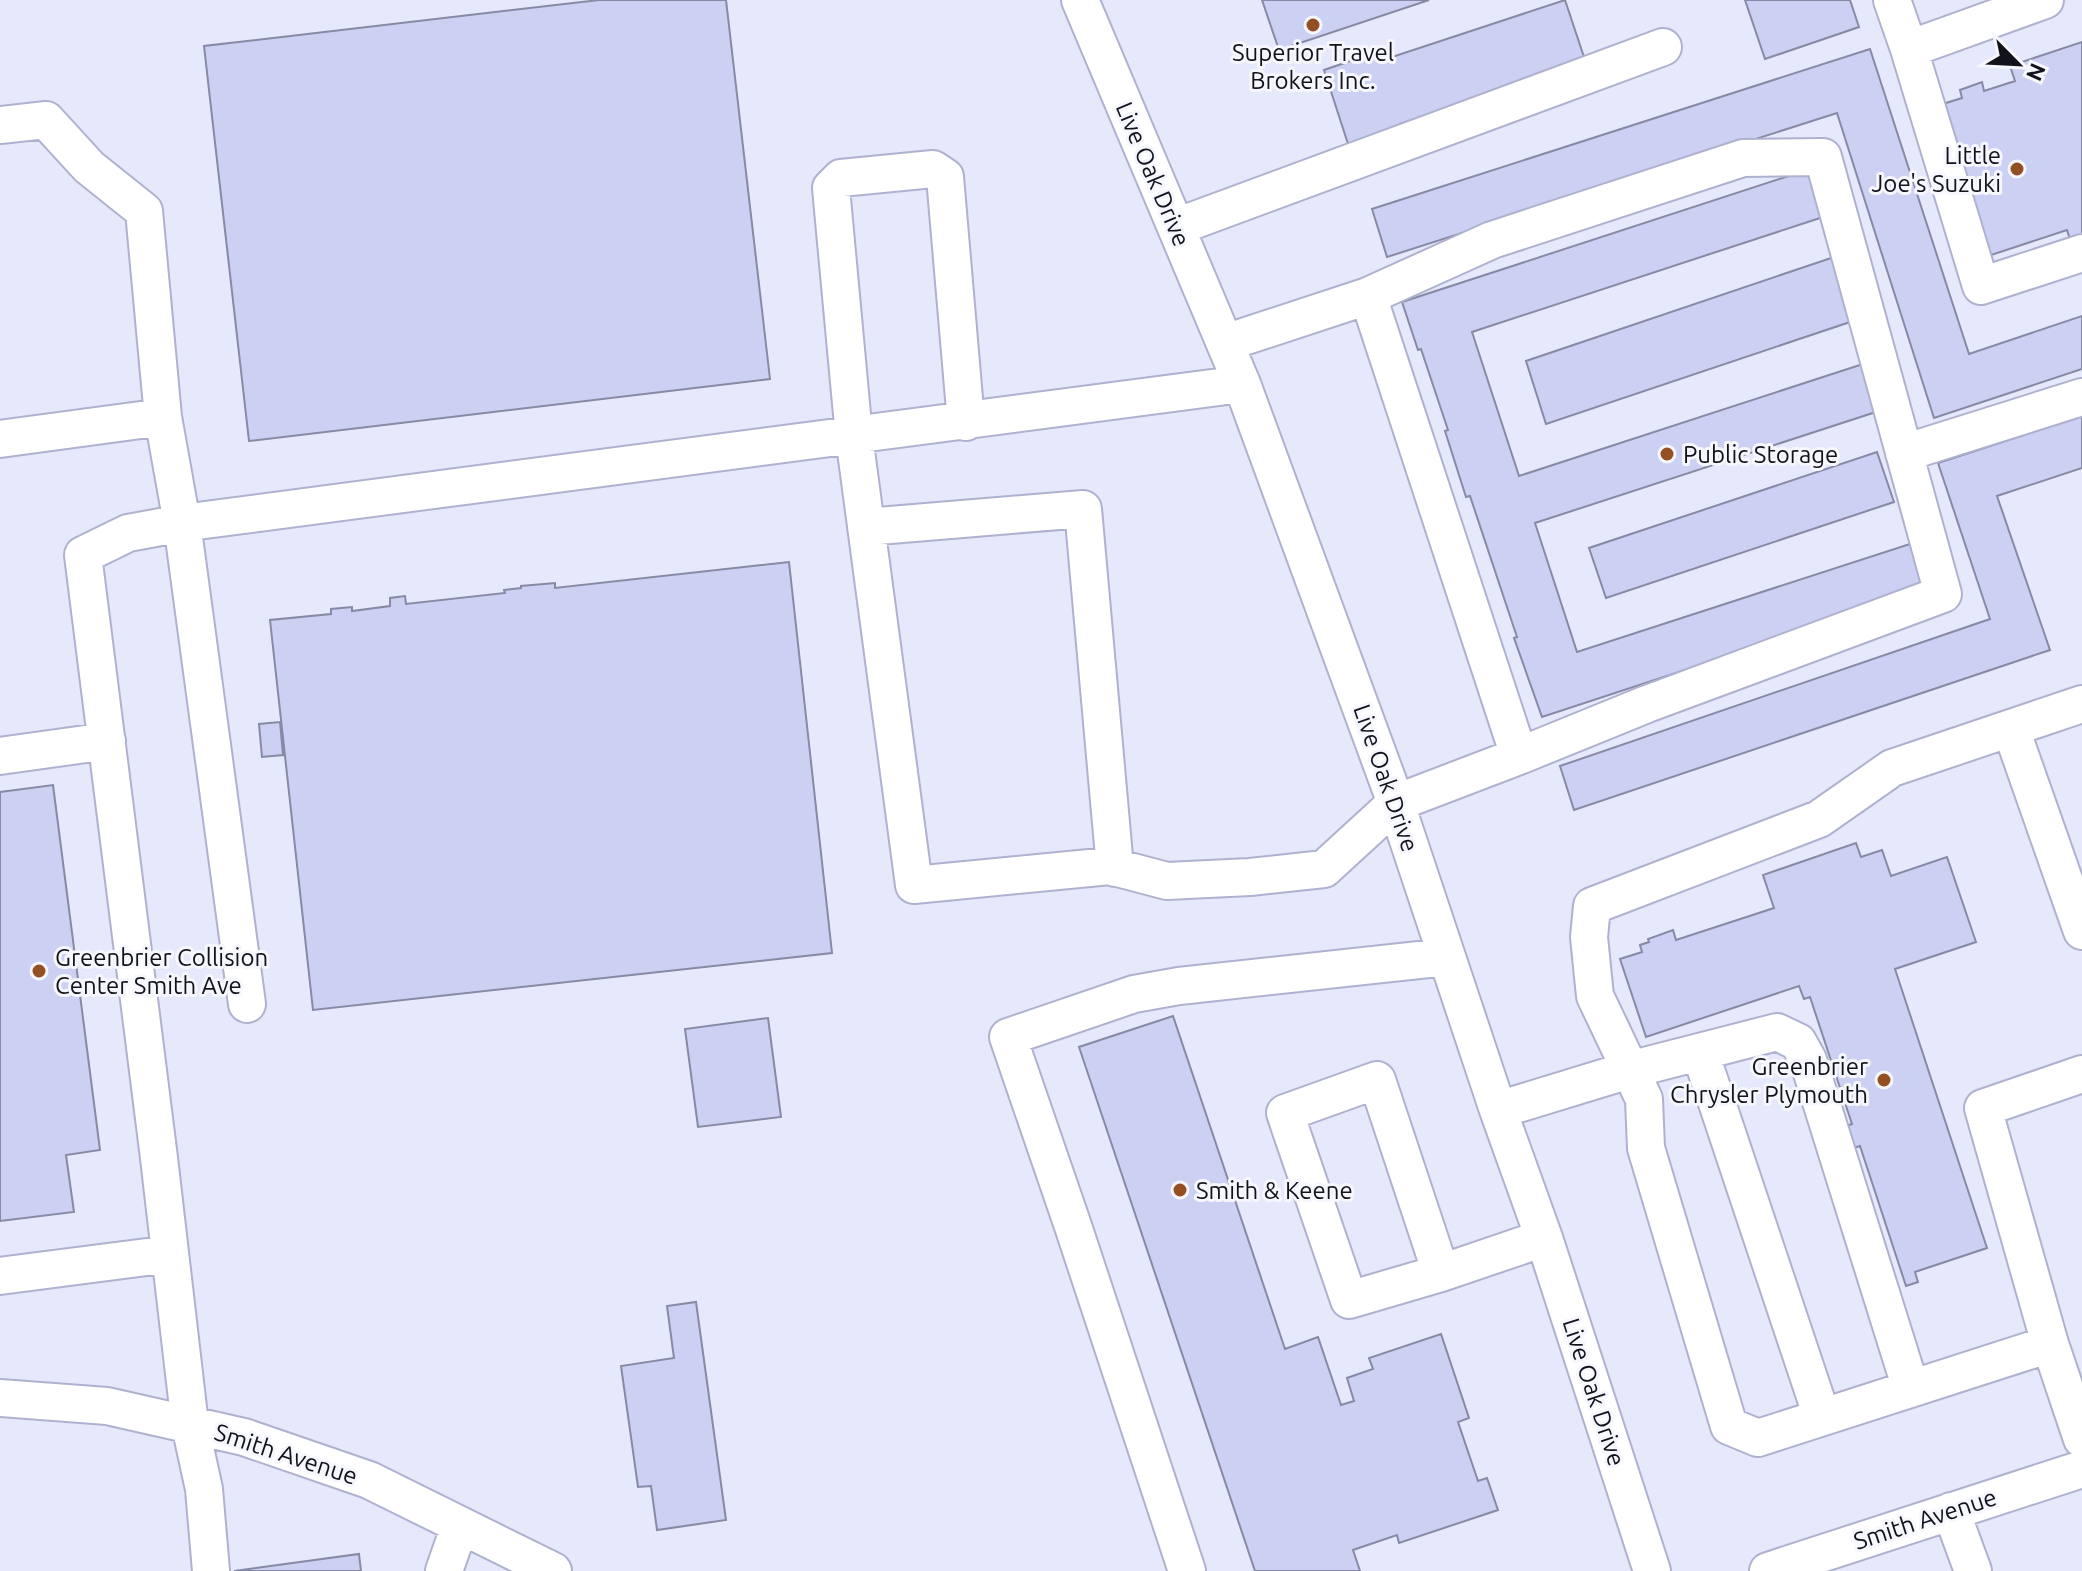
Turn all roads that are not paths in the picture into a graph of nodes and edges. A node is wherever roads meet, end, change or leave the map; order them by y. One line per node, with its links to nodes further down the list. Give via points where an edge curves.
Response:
1 (1080, 0): 7 (street, Live Oak Drive)
2 (1892, 0): 5 (street)
3 (2045, 0): 5 (street)
4 (1663, 47): 7 (street)
5 (1909, 49): 8 (street, via 1981,286)
6 (0, 125): 13 (street, via 46,120 89,167 144,211)
7 (1176, 227): 10 (street, Live Oak Drive)
8 (2082, 253)
9 (1368, 296): 10 (street); 17 (street, via 1492,240 1743,158 1823,157); 24 (street)
10 (1225, 343): 11 (street, Live Oak Drive)
11 (1242, 384): 14 (street); 25 (street, Live Oak Drive)
12 (2082, 397): 17 (street)
13 (163, 417): 16 (street); 18 (street)
14 (966, 422): 15 (street); 15 (street, via 945,177 933,169 841,178 831,188)
15 (854, 436): 18 (street); 19 (street)
16 (0, 439)
17 (1904, 453): 24 (street, via 1943,594)
18 (182, 523): 22 (street, via 128,533 83,555); 29 (street)
19 (866, 527): 26 (street, via 914,885); 26 (street, via 1083,509)
20 (2082, 704): 21 (street)
21 (2011, 729): 27 (street); 31 (street, via 1892,768 1819,819 1592,906 1589,937 1595,996)
22 (107, 741): 23 (street); 35 (street)
23 (0, 756)
24 (1519, 756): 25 (street)
25 (1396, 803): 26 (street, via 1324,869 1167,881); 28 (street, Live Oak Drive)
26 (1115, 868)
27 (2082, 931)
28 (1447, 957): 33 (street, Live Oak Drive); 50 (street, via 1134,994 1008,1037)
29 (247, 1004)
30 (1700, 1052): 31 (street); 39 (street, via 1777,1032 1798,1042); 41 (street)
31 (1629, 1070): 33 (street); 41 (street, via 1644,1099 1646,1148 1729,1426 1758,1438)
32 (2082, 1074): 38 (street, via 1983,1108)
33 (1498, 1110): 34 (street, Live Oak Drive)
34 (1544, 1238): 36 (street); 51 (street, Live Oak Drive)
35 (170, 1254): 37 (street); 42 (street)
36 (1441, 1273): 36 (street, via 1349,1300 1285,1113 1377,1080)
37 (0, 1276)
38 (2050, 1344): 39 (street); 43 (street)
39 (1911, 1389): 41 (street)
40 (0, 1398): 42 (street, Smith Avenue, via 107,1406)
41 (1822, 1417)
42 (190, 1425): 46 (street, Smith Avenue, via 244,1437 369,1480); 47 (street, via 204,1489)
43 (2082, 1439)
44 (2082, 1469): 45 (street, Smith Avenue)
45 (1951, 1511): 52 (street, Smith Avenue); 53 (street)
46 (460, 1525): 48 (street); 49 (street, Smith Avenue)
47 (211, 1571)
48 (444, 1571)
49 (553, 1571)
50 (1187, 1571)
51 (1652, 1571)
52 (1768, 1571)
53 (1973, 1571)

